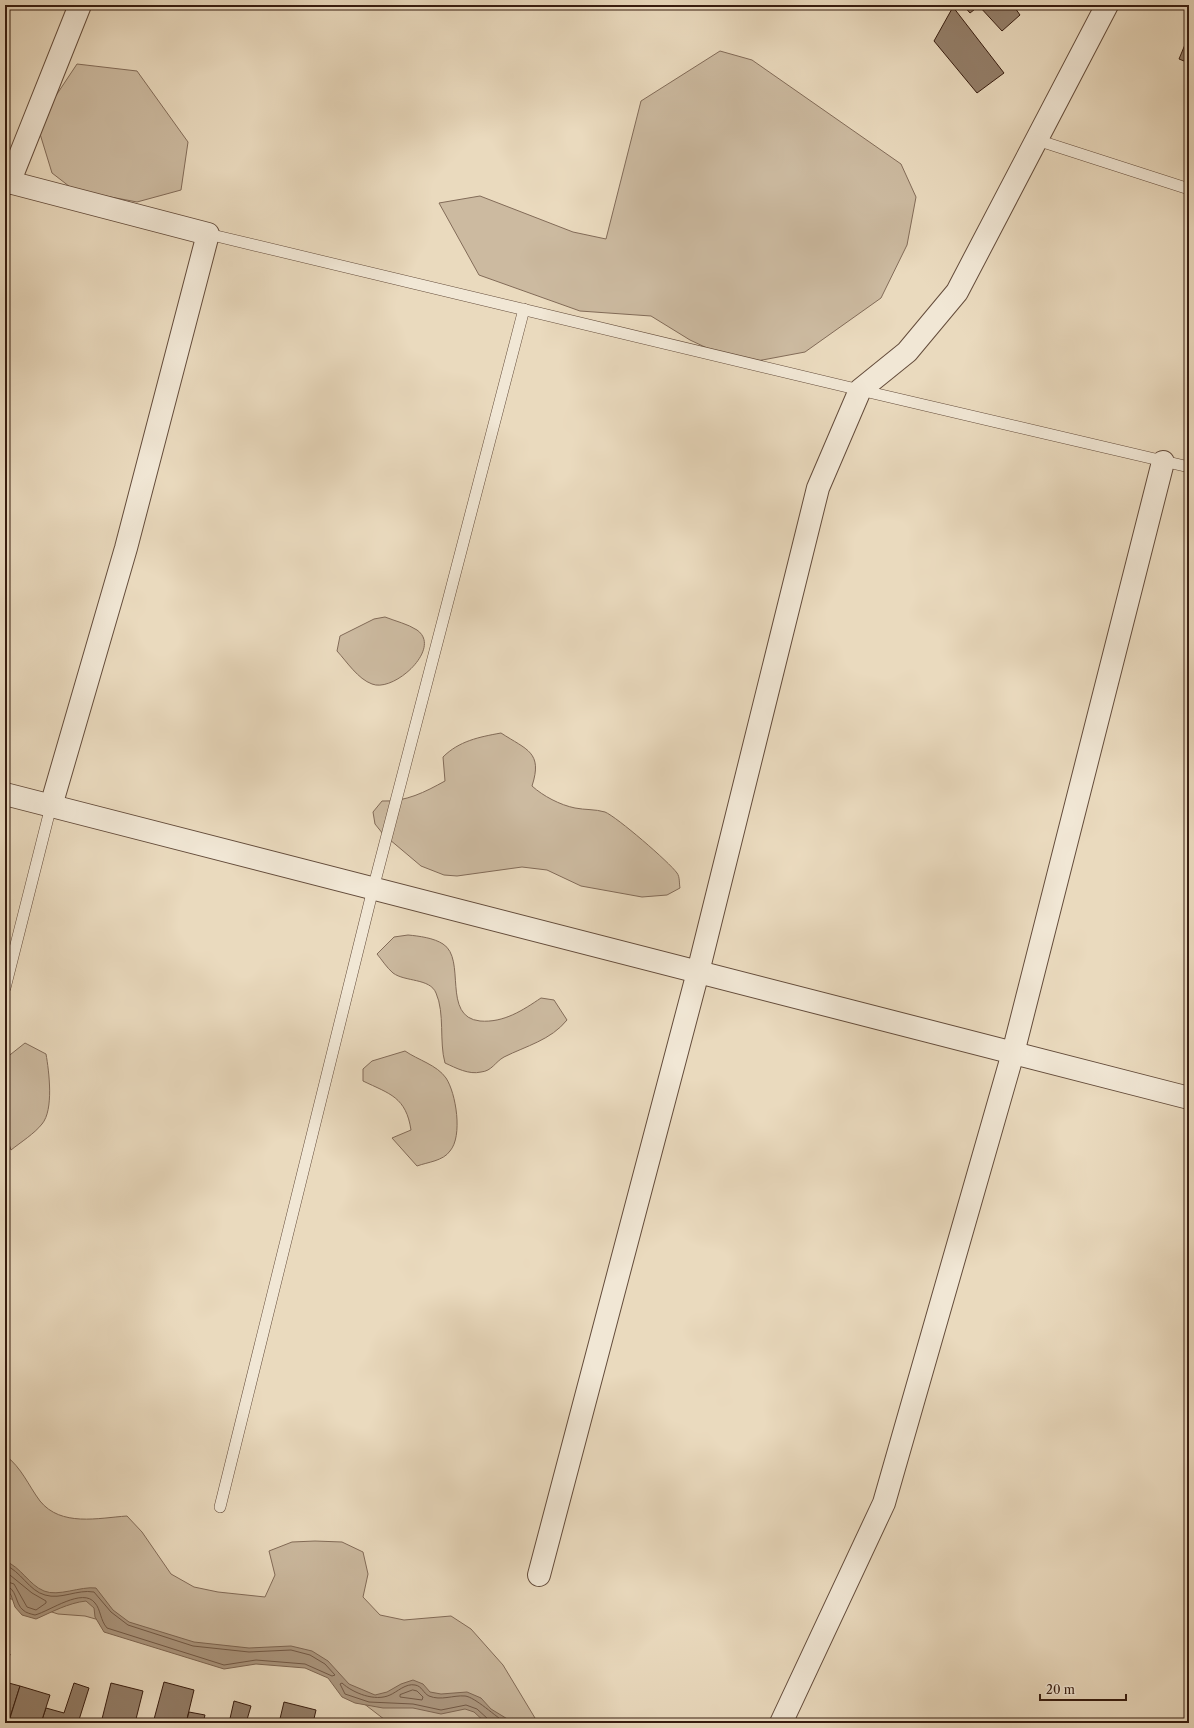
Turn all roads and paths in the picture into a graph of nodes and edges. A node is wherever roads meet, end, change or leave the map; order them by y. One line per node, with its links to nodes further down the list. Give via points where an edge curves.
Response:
1 (80, 5): 4 (street)
2 (1107, 5): 3 (street)
3 (1037, 140): 5 (lane); 8 (street, via 957,292 907,352)
4 (7, 182): 6 (street)
5 (1189, 189)
6 (208, 234): 7 (lane); 12 (street, via 126,548)
7 (524, 309): 8 (lane); 13 (lane)
8 (860, 390): 9 (lane); 14 (street, via 818,488)
9 (1163, 462): 10 (lane); 16 (street)
10 (1189, 467)
11 (5, 794): 12 (street)
12 (51, 806): 13 (street); 15 (lane)
13 (372, 889): 14 (street); 18 (lane)
14 (698, 972): 16 (street); 19 (street)
15 (5, 988)
16 (1013, 1053): 17 (street); 20 (street, via 884,1503)
17 (1189, 1098)
18 (220, 1507)
19 (539, 1575)
20 (781, 1723)

